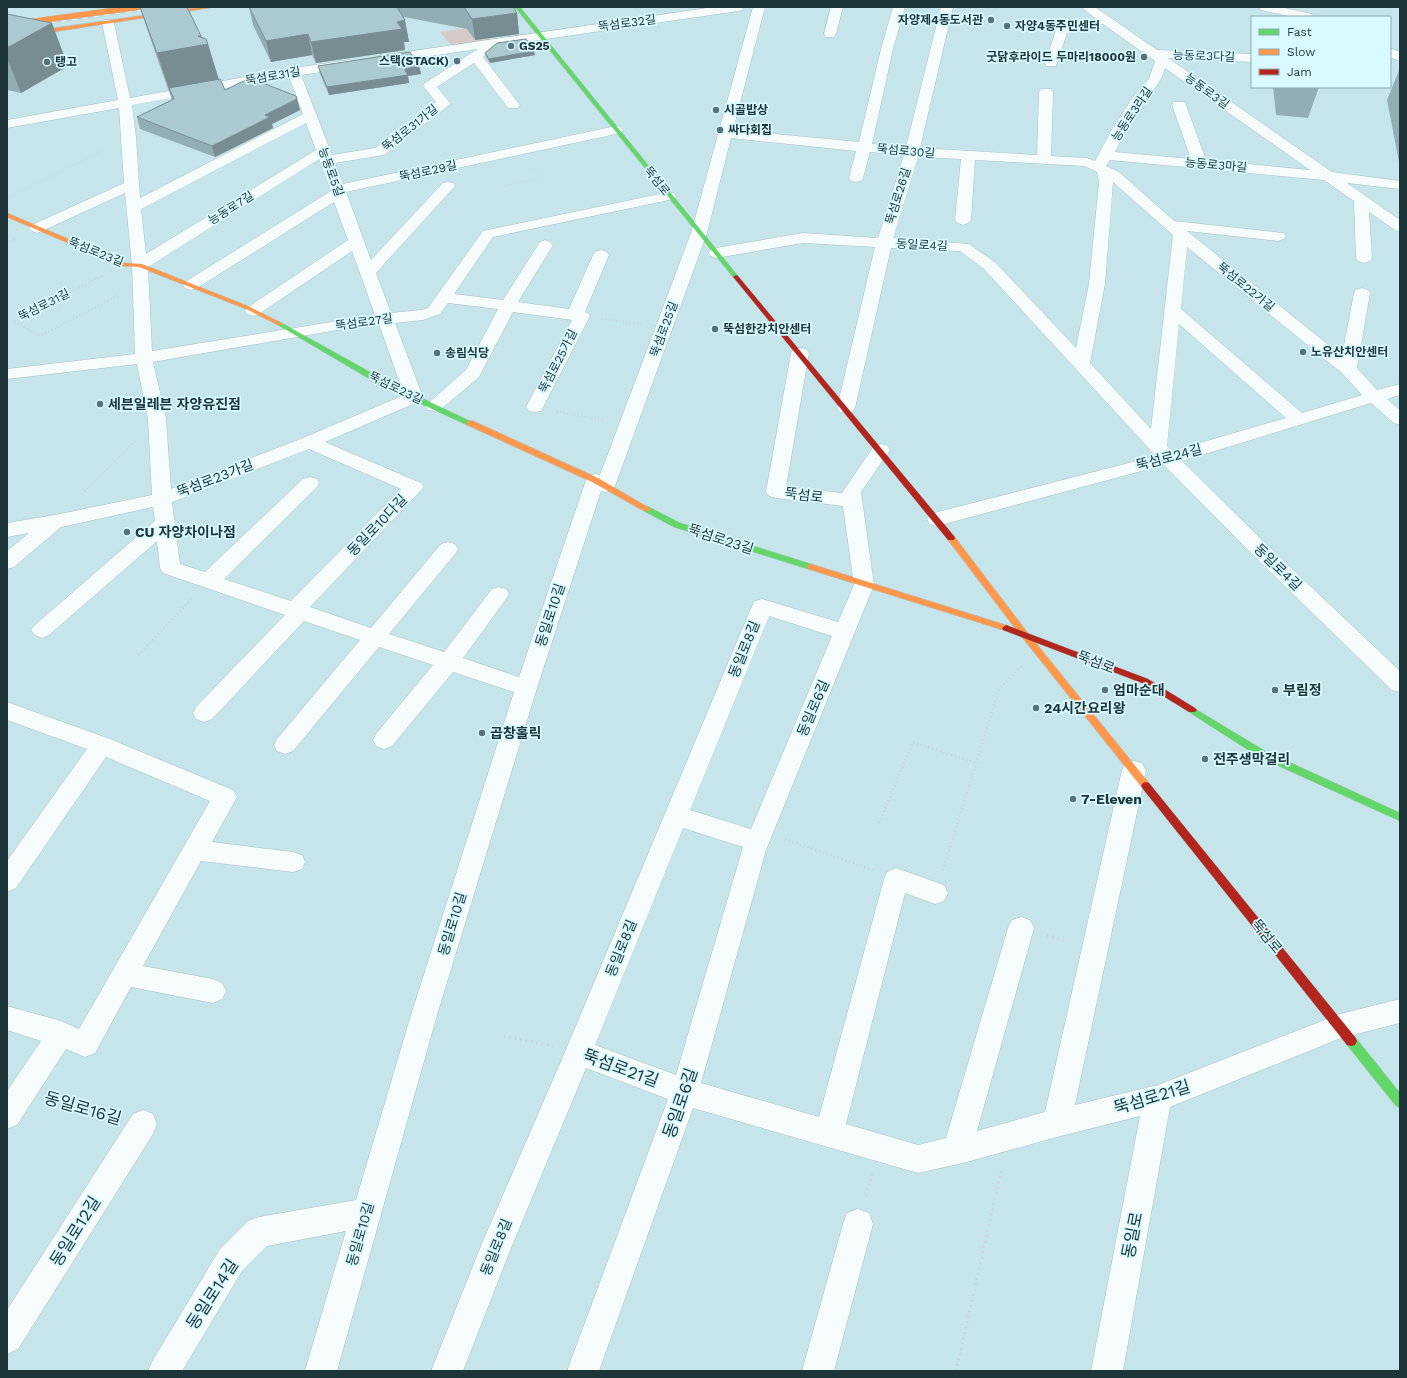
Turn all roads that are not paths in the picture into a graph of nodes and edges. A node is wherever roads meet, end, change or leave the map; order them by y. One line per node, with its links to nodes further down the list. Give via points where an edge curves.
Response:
1 (90, 7): 13 (main road)
2 (139, 7): 16 (main road, bridge)
3 (213, 7): 15 (main road)
4 (517, 7): 18 (main road, 뚝섬로)
5 (738, 7): 18 (street, 뚝섬로32길)
6 (759, 7): 35 (street)
7 (837, 7): 17 (street)
8 (899, 7): 36 (street, via 889,38)
9 (947, 7): 37 (street, 뚝섬로26길)
10 (1087, 7): 14 (street, 능동로3길)
11 (1265, 7): 12 (street)
12 (1304, 16)
13 (7, 19)
14 (1105, 20): 23 (street, 능동로3길); 26 (street, via 1062,30)
15 (108, 23): 19 (main road); 29 (street)
16 (7, 25)
17 (830, 34)
18 (540, 36): 20 (street, 뚝섬로31길); 34 (main road, 뚝섬로)
19 (7, 37)
20 (496, 43): 22 (street, 뚝섬로31가길); 27 (street, 뚝섬로31길)
21 (1391, 52): 24 (street)
22 (476, 56): 30 (street); 38 (street, 뚝섬로31가길, via 430,86 442,103 379,152)
23 (1159, 56): 25 (street, 능동로3다길); 42 (street, 능동로3라길, via 1155,80 1138,100); 43 (street, 능동로3길)
24 (1400, 57)
25 (1251, 58)
26 (1051, 63)
27 (294, 72): 29 (street, 뚝섬로31길); 32 (street, 능동로5길)
28 (1046, 92): 40 (street)
29 (125, 103): 33 (street, 뚝섬로31길); 45 (street)
30 (513, 105)
31 (1179, 105): 41 (street)
32 (310, 116): 38 (street, 능동로5길); 51 (street)
33 (7, 124)
34 (616, 130): 48 (street, 뚝섬로29길); 49 (main road, 뚝섬로)
35 (726, 133): 36 (street, 뚝섬로30길); 57 (street)
36 (865, 147): 37 (street, 뚝섬로30길); 44 (street)
37 (912, 152): 39 (street, 뚝섬로30길); 60 (street, 뚝섬로26길)
38 (325, 156): 48 (street, 능동로5길); 65 (street, 능동로7길)
39 (968, 156): 40 (street, 뚝섬로30길); 53 (street)
40 (1044, 159): 42 (street, 뚝섬로30길)
41 (1200, 163): 42 (street, 능동로3마길); 43 (street, 능동로3마길)
42 (1099, 164): 56 (street, 뚝섬로22가길); 78 (street, via 1106,182 1097,284)
43 (1326, 176): 46 (street, 능동로3길); 50 (street, 능동로3길)
44 (856, 178)
45 (131, 185): 51 (street); 55 (street)
46 (1400, 185)
47 (448, 186): 66 (street)
48 (338, 192): 59 (street, 능동로5길); 67 (street, 뚝섬로29길)
49 (669, 196): 57 (main road, 뚝섬로); 69 (street, 뚝섬로27길, via 488,234)
50 (1361, 199): 54 (street, 능동로3길); 64 (street)
51 (133, 207): 65 (street)
52 (7, 215): 55 (main road, 뚝섬로23길)
53 (963, 220)
54 (1400, 227)
55 (37, 228): 65 (main road, 뚝섬로23길, via 124,265)
56 (1176, 229): 58 (street); 72 (street); 79 (street, 뚝섬로22가길)
57 (699, 233): 62 (main road, 뚝섬로); 93 (street, 뚝섬로25길, via 628,425)
58 (1278, 236)
59 (356, 242): 66 (street, 능동로5길); 71 (street)
60 (884, 243): 62 (street, 동일로4길, via 803,238); 78 (street, 동일로4길, via 964,247 990,266); 86 (street, 뚝섬로26길)
61 (545, 246): 70 (street)
62 (716, 253): 76 (main road, 뚝섬로)
63 (600, 255): 73 (street, 뚝섬로25가길)
64 (1364, 258)
65 (140, 265): 67 (main road, 뚝섬로23길); 77 (street)
66 (368, 273): 74 (street, 능동로5길)
67 (191, 285): 71 (main road, 뚝섬로23길)
68 (1362, 293): 79 (street)
69 (443, 297): 70 (street, 뚝섬로25가길); 74 (street, 뚝섬로27길, via 434,311 422,315)
70 (508, 306): 73 (street, 뚝섬로25가길); 84 (street, 뚝섬로23길, via 473,373)
71 (253, 311): 75 (main road, 뚝섬로23길)
72 (1174, 311): 87 (street); 91 (street)
73 (578, 316): 85 (street, 뚝섬로25가길)
74 (385, 319): 75 (street, 뚝섬로27길); 82 (street, 능동로5길)
75 (298, 333): 77 (street, 뚝섬로27길); 82 (main road, 뚝섬로23길, via 383,383)
76 (800, 353): 86 (main road, 뚝섬로); 95 (street, 뚝섬로, via 776,492)
77 (144, 358): 80 (street, 뚝섬로27길); 94 (street, via 157,419)
78 (1081, 364): 91 (street, 동일로4길)
79 (1348, 369): 83 (street, 뚝섬로22가길)
80 (11, 375)
81 (1400, 389): 83 (street, 뚝섬로24길)
82 (414, 397): 84 (main road, 뚝섬로23길); 89 (street, 뚝섬로23가길)
83 (1374, 397): 87 (street, 뚝섬로24길); 88 (street, 뚝섬로22가길)
84 (434, 406): 93 (main road, 뚝섬로23길)
85 (535, 407)
86 (846, 408): 90 (main road, 뚝섬로)
87 (1298, 419): 91 (street, 뚝섬로24길)
88 (1400, 419)
89 (309, 442): 94 (street, 뚝섬로23가길); 105 (street, 동일로10다길, via 414,487)
90 (881, 450): 95 (street, via 851,492); 96 (main road, 뚝섬로)
91 (1163, 453): 96 (street, 뚝섬로24길); 111 (street, 동일로4길)
92 (310, 483): 102 (street)
93 (600, 483): 103 (main road, 뚝섬로23길, via 677,525); 112 (street, 동일로10길)
94 (162, 498): 97 (street, 뚝섬로23가길); 98 (street)
95 (852, 501): 103 (street)
96 (937, 519): 108 (main road, 뚝섬로)
97 (55, 522): 99 (street, 뚝섬로23가길); 101 (street)
98 (165, 523): 102 (street, via 170,568); 106 (street)
99 (7, 530)
100 (448, 549): 109 (street)
101 (7, 562)
102 (209, 581): 105 (street)
103 (864, 585): 107 (street, 동일로6길); 108 (main road, 뚝섬로23길)
104 (499, 594): 110 (street)
105 (297, 611): 109 (street); 114 (street, 동일로10다길)
106 (42, 630)
107 (845, 632): 119 (street, 동일로8길, via 762,606); 121 (street, 동일로6길)
108 (1024, 634): 118 (main road, 뚝섬로); 120 (main road, 뚝섬로, via 1145,681 1262,754)
109 (375, 637): 110 (street); 117 (street)
110 (448, 662): 112 (street); 115 (street)
111 (1400, 684)
112 (526, 688): 142 (street, 동일로10길, via 426,1007)
113 (7, 711): 116 (street)
114 (204, 713)
115 (384, 740)
116 (102, 745): 122 (street, via 225,797); 124 (street)
117 (285, 745)
118 (1134, 770): 131 (main road, 뚝섬로); 138 (street)
119 (676, 816): 121 (street); 133 (street, 동일로8길)
120 (1400, 817)
121 (760, 836): 134 (street, 동일로6길)
122 (194, 850): 123 (street); 127 (street)
123 (294, 862)
124 (7, 881)
125 (936, 893): 140 (street, via 896,879)
126 (1021, 928): 141 (street)
127 (124, 974): 128 (street); 132 (street, via 85,1044)
128 (213, 991)
129 (1400, 1011): 131 (street, 뚝섬로21길)
130 (7, 1018): 132 (street)
131 (1340, 1026): 135 (street, 뚝섬로21길); 136 (main road, 뚝섬로)
132 (61, 1034): 137 (street, 동일로16길)
133 (579, 1052): 134 (street, 뚝섬로21길); 147 (street, 동일로8길, via 494,1252)
134 (685, 1092): 140 (street, 뚝섬로21길); 148 (street, 동일로6길)
135 (1158, 1098): 138 (street, 뚝섬로21길); 150 (street, 동일로)
136 (1400, 1102)
137 (7, 1115)
138 (1057, 1123): 141 (street, 뚝섬로21길)
139 (143, 1124): 144 (street, 동일로12길)
140 (829, 1134): 141 (street, 뚝섬로21길, via 918,1159)
141 (957, 1150)
142 (366, 1213): 145 (street, 동일로14길, via 259,1232 231,1260); 146 (street, 동일로10길)
143 (858, 1224): 149 (street)
144 (7, 1338)
145 (164, 1371)
146 (321, 1371)
147 (447, 1371)
148 (583, 1371)
149 (818, 1371)
150 (1107, 1371)

